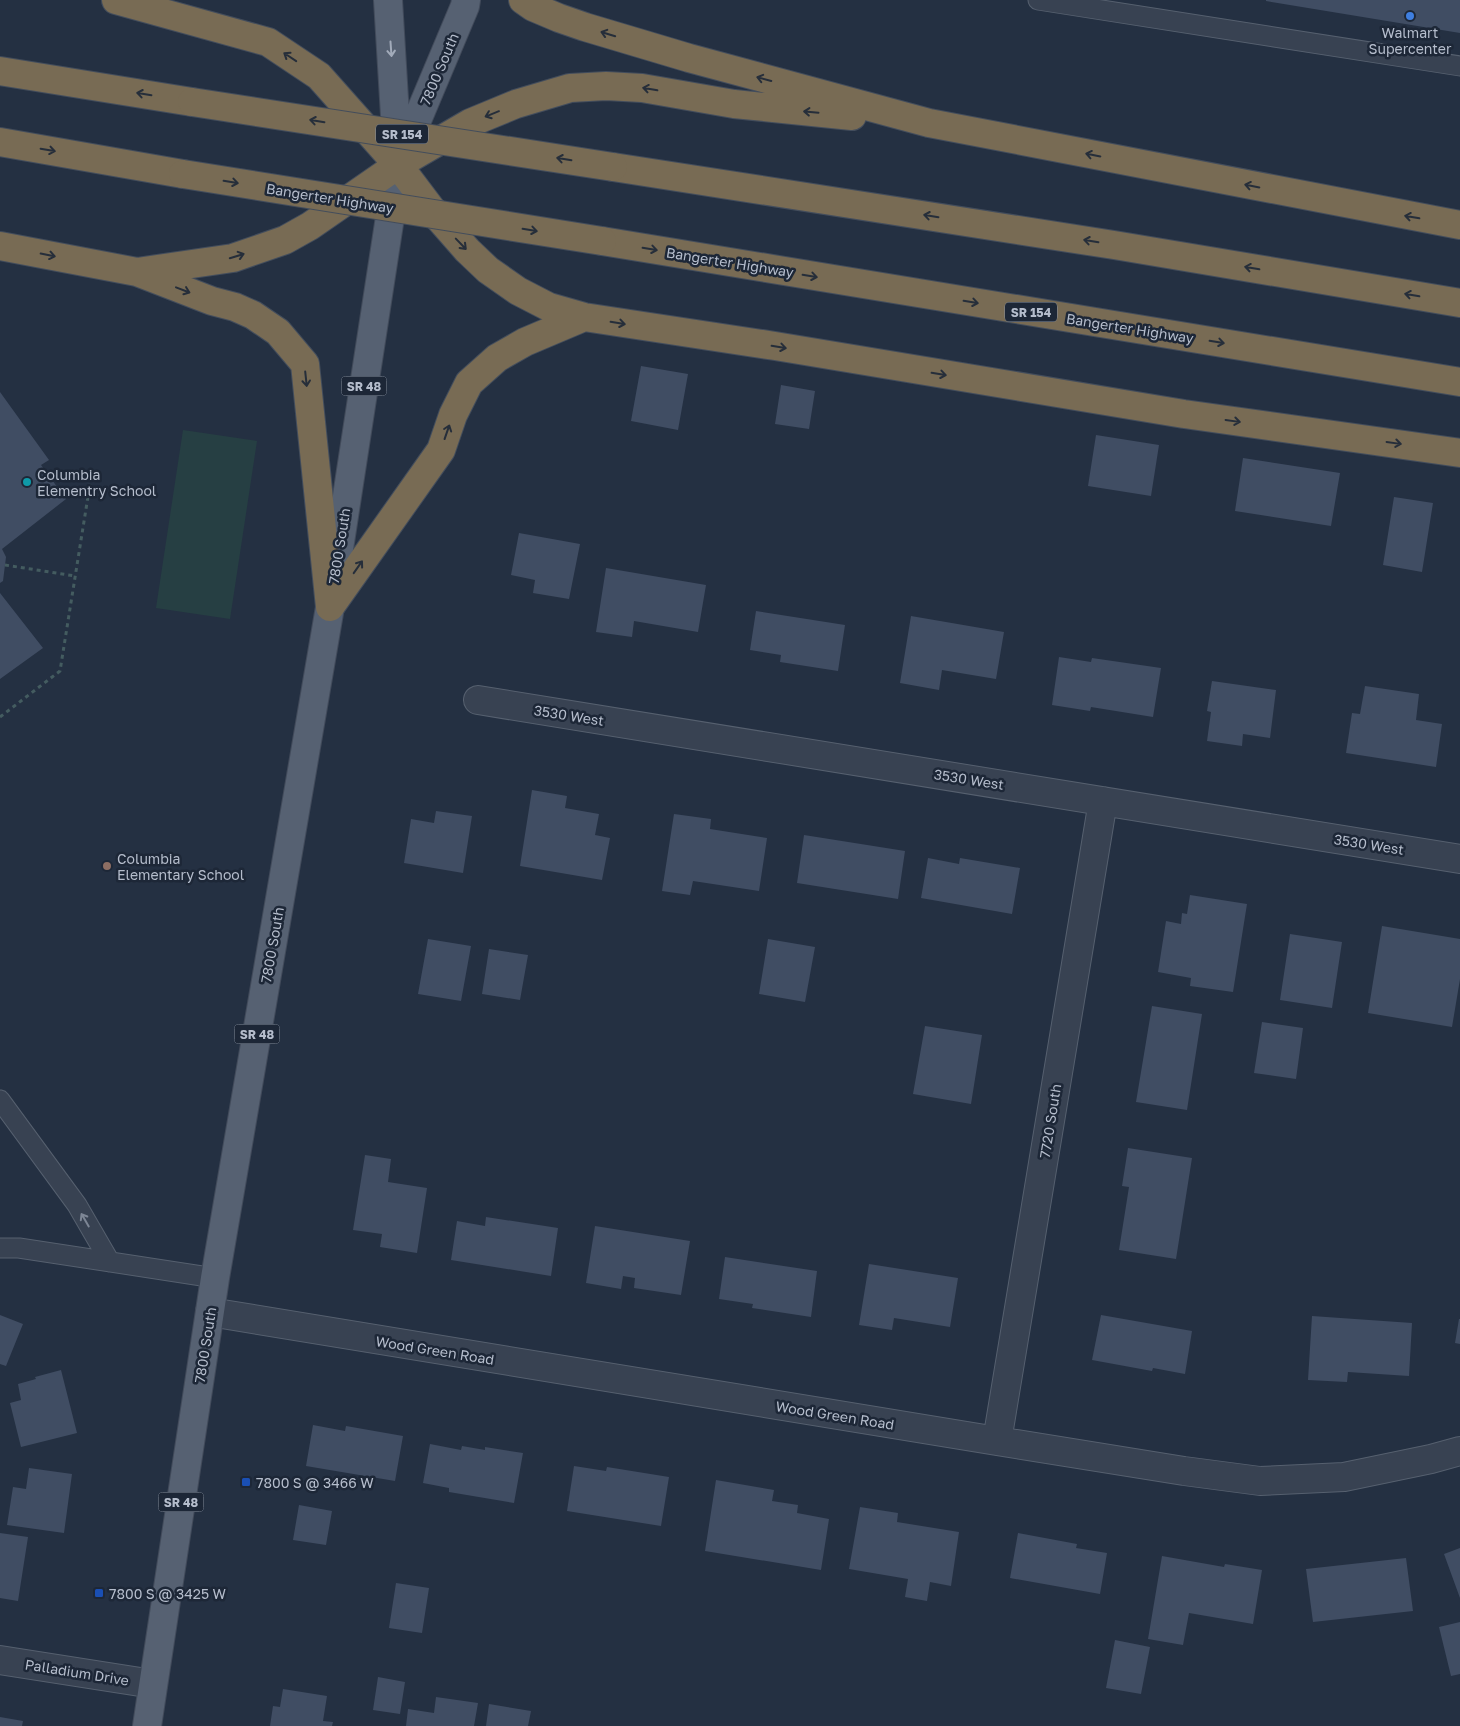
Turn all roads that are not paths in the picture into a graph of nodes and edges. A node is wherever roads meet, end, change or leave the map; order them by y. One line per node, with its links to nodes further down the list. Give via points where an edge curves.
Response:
1 (116, 0): 10 (highway, one-way to 1, via 319,76 268,42)
2 (388, 0): 10 (main road, 7800 South, one-way to 10)
3 (466, 0): 10 (main road, 7800 South)
4 (523, 0): 8 (highway, one-way to 4, via 585,27)
5 (1038, 0): 6 (lane)
6 (1460, 66)
7 (0, 70): 14 (highway, SR 154, one-way to 7, bridge, via 1114,245)
8 (930, 123): 10 (highway, one-way to 10, via 734,104 642,88 570,88 516,104 470,123); 11 (highway, one-way to 8)
9 (0, 142): 16 (highway, Bangerter Highway / SR 154, one-way to 16, bridge)
10 (398, 165): 13 (highway, one-way to 10, via 232,258 285,240); 15 (highway, one-way to 15, via 449,231 488,270 549,307); 18 (main road, 7800 South / SR 48)
11 (1460, 225)
12 (0, 246): 13 (highway, one-way to 13)
13 (137, 272): 18 (highway, one-way to 18, via 253,315 278,332 305,364)
14 (1460, 303)
15 (584, 317): 17 (highway, one-way to 17, via 1184,414); 18 (highway, one-way to 15, via 441,450 452,415 469,383 498,358 525,342)
16 (1460, 382)
17 (1460, 453)
18 (330, 607): 25 (main road, 7800 South / SR 48)
19 (478, 700): 20 (street, 3530 West)
20 (1103, 800): 21 (street, 3530 West); 27 (street, 7720 South)
21 (1460, 859)
22 (0, 1100): 24 (lane, one-way to 22, via 77,1205)
23 (9, 1248): 24 (lane)
24 (110, 1262): 25 (lane)
25 (215, 1278): 26 (main road, 7800 South / SR 48)
26 (210, 1312): 27 (street, Wood Green Road); 30 (main road, 7800 South / SR 48)
27 (997, 1441): 28 (street, Wood Green Road, via 1260,1481 1344,1477)
28 (1460, 1450)
29 (0, 1660): 30 (street, Palladium Drive)
30 (153, 1684): 31 (main road, 7800 South / SR 48)
31 (147, 1726)

